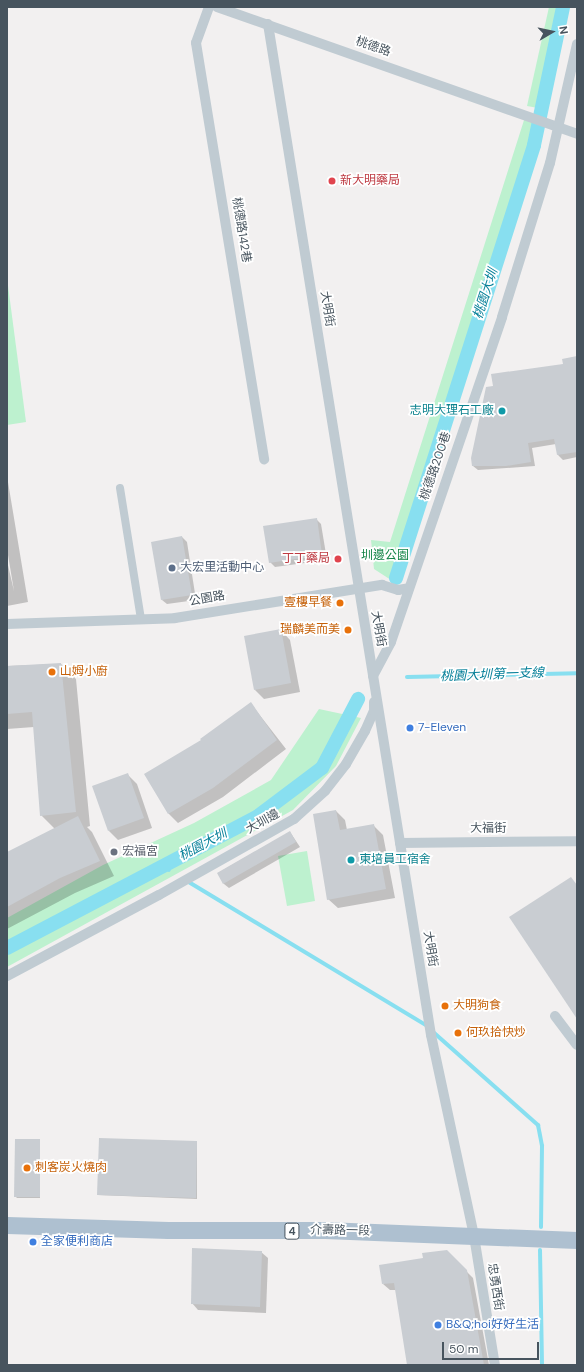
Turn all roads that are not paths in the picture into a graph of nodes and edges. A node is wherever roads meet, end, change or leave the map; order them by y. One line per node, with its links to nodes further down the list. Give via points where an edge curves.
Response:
1 (208, 7): 7 (street, 桃德路142巷, via 196,43)
2 (217, 7): 3 (street, 桃德路)
3 (268, 24): 5 (street, 桃德路); 9 (street, 大明街)
4 (577, 44): 5 (street, 桃德路200巷)
5 (554, 125): 6 (street); 10 (street, 桃德路200巷, via 550,163 502,317)
6 (577, 134)
7 (264, 459)
8 (120, 488): 11 (street)
9 (357, 588): 10 (street, 公園路, via 382,585 398,590); 11 (street, 公園路, via 175,618); 13 (street, 大明街)
10 (409, 588): 13 (street, 桃德路200巷, via 391,642)
11 (141, 619): 12 (street, 公園路)
12 (7, 624)
13 (373, 673): 15 (street, 大明街); 16 (street, 大圳邊, via 374,711 365,731 346,764 325,791 294,819 160,895)
14 (577, 841): 15 (street, 大福街)
15 (400, 843): 20 (street, 大明街, via 431,1035)
16 (7, 976)
17 (555, 1016): 18 (street)
18 (577, 1045)
19 (7, 1225): 20 (main road, 介壽路一段 / 4, via 168,1230 325,1230)
20 (474, 1236): 21 (main road, 介壽路一段 / 4); 22 (street, 忠勇西街)
21 (577, 1240)
22 (495, 1365)

